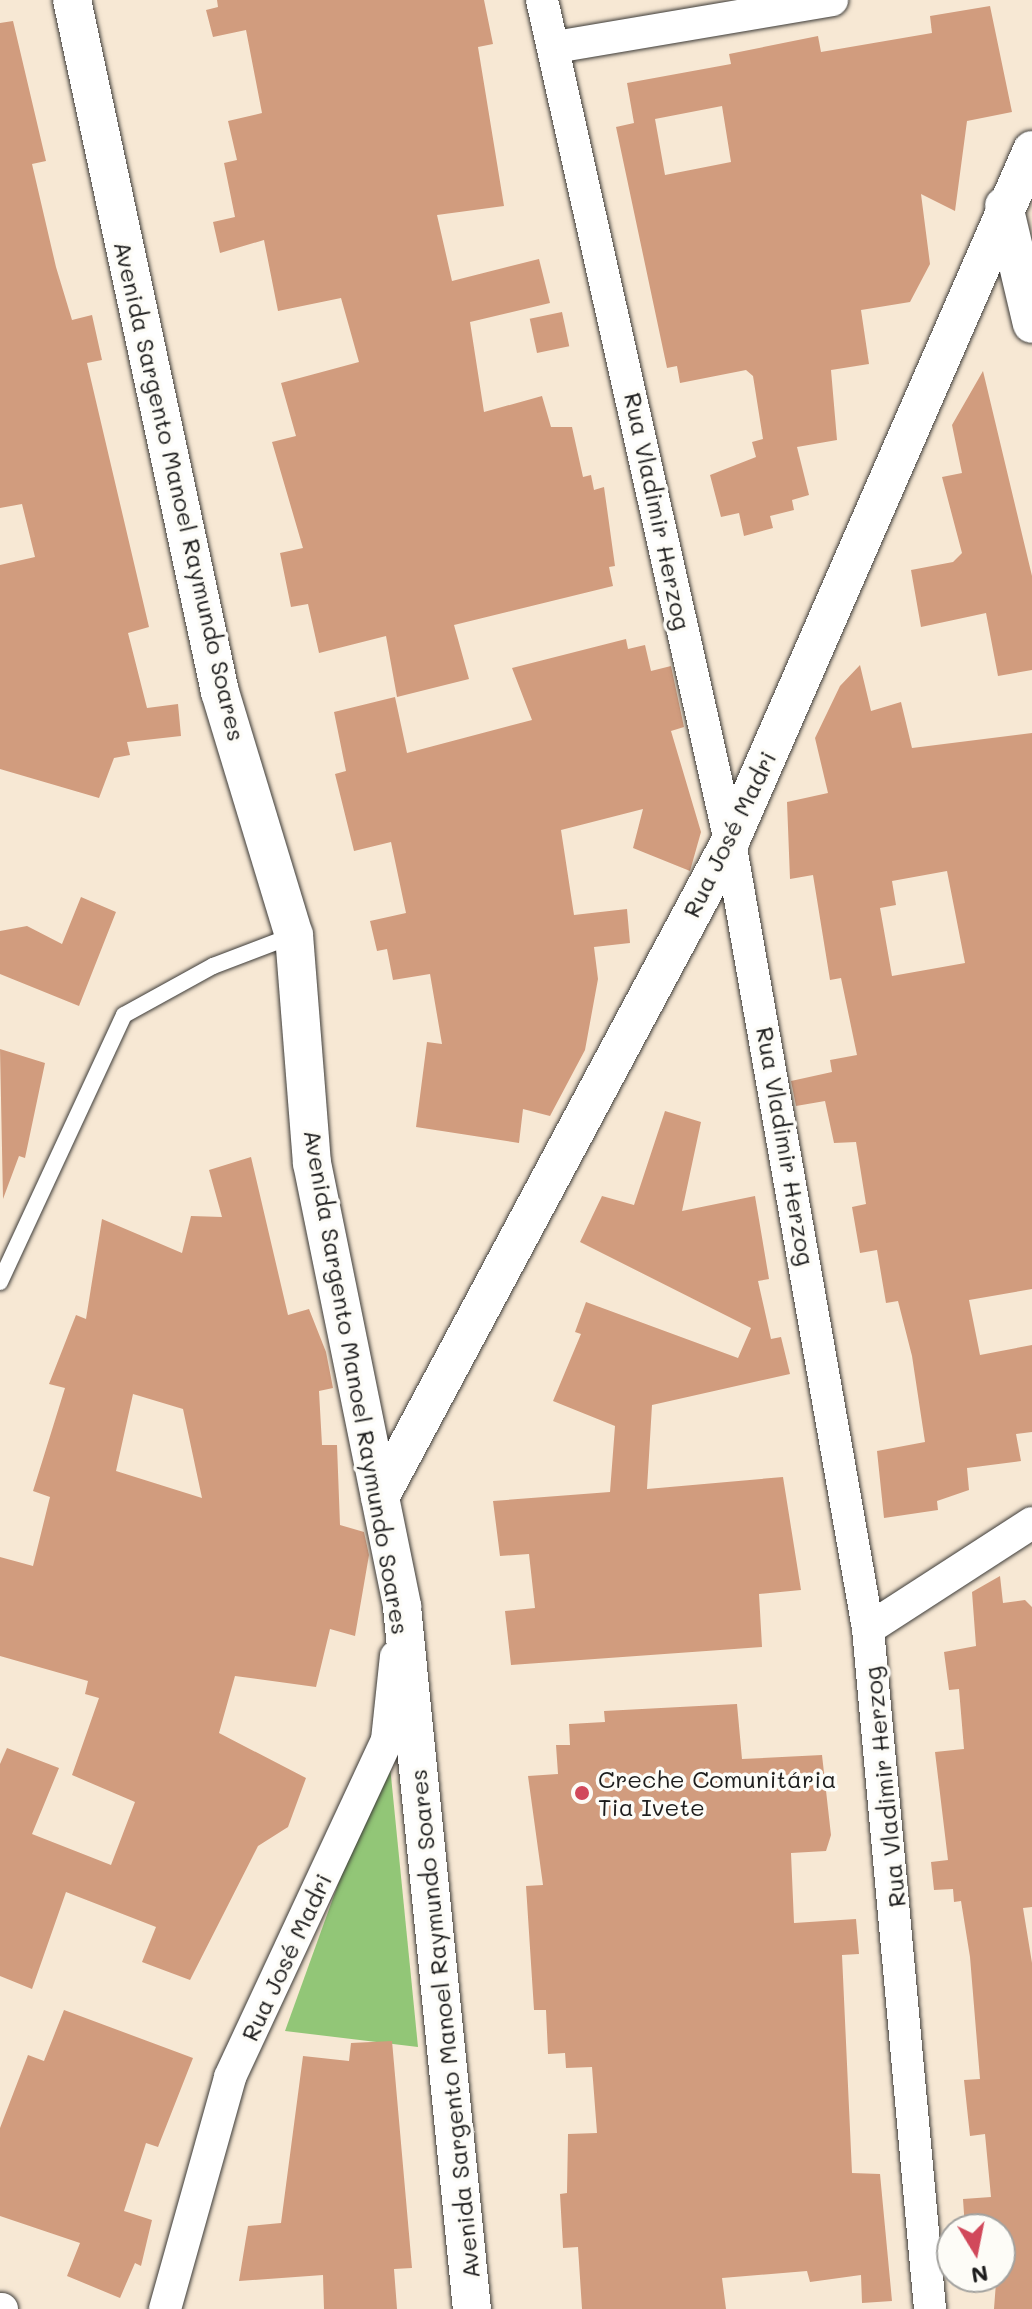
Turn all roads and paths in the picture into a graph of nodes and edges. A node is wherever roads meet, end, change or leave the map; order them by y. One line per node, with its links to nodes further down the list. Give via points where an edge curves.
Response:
1 (72, 0): 9 (street, Avenida Sargento Manoel Raymundo Soares, via 220,692)
2 (542, 0): 4 (street, Rua Vladimir Herzog)
3 (832, 0): 4 (street)
4 (555, 47): 8 (street, Rua Vladimir Herzog)
5 (1032, 150): 6 (street, Rua José Madri)
6 (1004, 206): 7 (street); 8 (street, Rua José Madri)
7 (1032, 324)
8 (730, 842): 11 (street, Rua José Madri); 14 (street, Rua Vladimir Herzog)
9 (294, 935): 10 (lane, via 213,966 124,1015); 11 (street, Avenida Sargento Manoel Raymundo Soares, via 312,1163)
10 (0, 1282)
11 (380, 1497): 13 (street, Avenida Sargento Manoel Raymundo Soares)
12 (1032, 1523): 14 (street)
13 (402, 1607): 15 (street, Rua José Madri, via 387,1740 230,2077); 16 (street, Avenida Sargento Manoel Raymundo Soares)
14 (868, 1629): 17 (street, Rua Vladimir Herzog)
15 (165, 2309)
16 (472, 2309)
17 (930, 2309)

